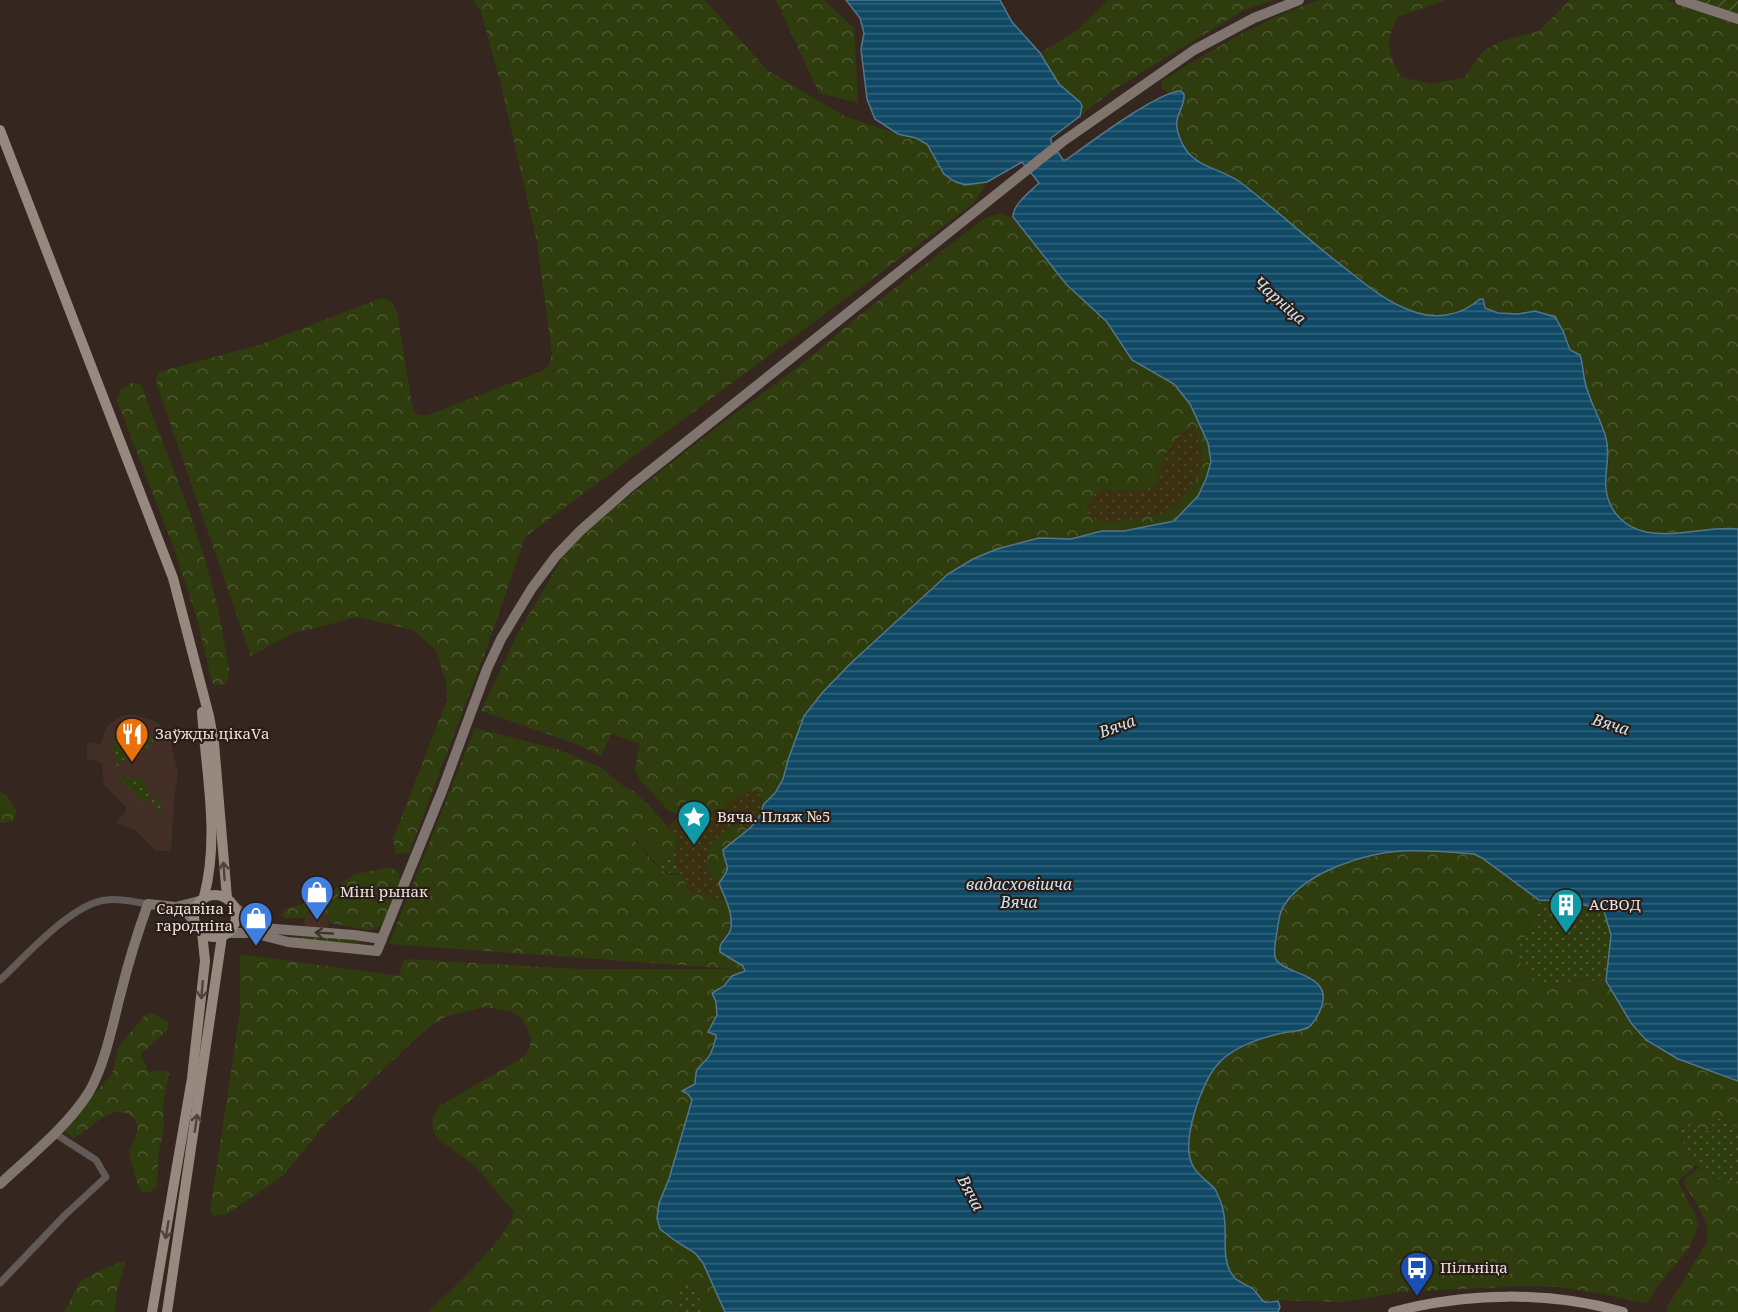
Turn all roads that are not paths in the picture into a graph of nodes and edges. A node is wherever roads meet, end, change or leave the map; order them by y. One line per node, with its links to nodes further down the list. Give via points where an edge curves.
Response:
1 (1299, 0): 13 (street, via 1254,18 1194,50 1062,142 580,531 532,588 501,639)
2 (1680, 0): 3 (street)
3 (1738, 19)
4 (0, 130): 5 (main road, via 173,579)
5 (202, 694): 6 (main road, one-way to 5, via 214,743); 7 (main road, via 212,822 212,853)
6 (227, 898): 7 (main road, via 220,895); 10 (main road)
7 (202, 899): 9 (street); 11 (main road, via 194,914)
8 (148, 904): 9 (street); 14 (street, via 113,899 88,906 60,924); 15 (street, via 129,957 98,1071 87,1094)
9 (176, 907): 11 (street, via 189,915)
10 (235, 907): 12 (main road, via 235,924); 13 (street, one-way to 10, via 262,928 254,926)
11 (200, 930): 12 (main road, via 212,936); 18 (main road, one-way to 18, via 204,961 192,1078)
12 (225, 934): 13 (street, via 254,933 288,942 377,951); 19 (main road, one-way to 12)
13 (382, 939)
14 (0, 980)
15 (54, 1133): 16 (street); 17 (street, via 96,1160 106,1177)
16 (0, 1184)
17 (0, 1283)
18 (152, 1312)
19 (167, 1312)
20 (1393, 1312): 21 (main road, via 1483,1298 1534,1298 1579,1302)
21 (1623, 1312)

